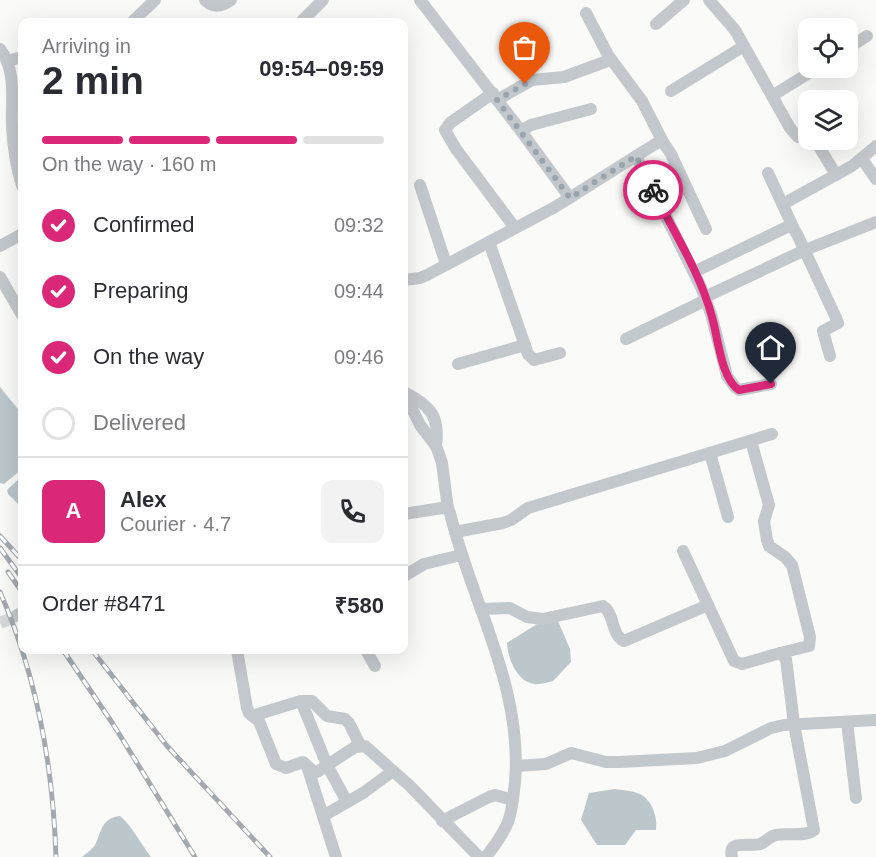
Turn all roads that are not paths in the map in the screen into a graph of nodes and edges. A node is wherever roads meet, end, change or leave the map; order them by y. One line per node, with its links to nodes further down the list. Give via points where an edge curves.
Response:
1 (155, 0): 9 (street)
2 (205, 0): 3 (street, via 223,6)
3 (231, 0)
4 (323, 0): 10 (street)
5 (420, 0): 22 (street)
6 (684, 0): 11 (street)
7 (709, 0): 14 (street)
8 (586, 13): 17 (street)
9 (136, 18)
10 (305, 18)
11 (656, 24)
12 (867, 36): 13 (street)
13 (858, 42)
14 (744, 46): 20 (street); 21 (street)
15 (0, 49): 18 (street)
16 (18, 58): 18 (street)
17 (610, 60): 22 (street, via 564,76 532,80); 27 (street, via 642,101)
18 (7, 62): 24 (street, via 12,79)
19 (801, 78): 21 (street)
20 (671, 91)
21 (772, 96): 26 (street)
22 (495, 97): 25 (street); 41 (street, via 450,123 445,130)
23 (591, 109): 25 (street)
24 (6, 118): 31 (street)
25 (521, 130): 37 (street)
26 (798, 136)
27 (663, 142): 30 (street); 42 (street)
28 (876, 146): 32 (street)
29 (821, 150): 34 (street)
30 (636, 156): 37 (street); 48 (street)
31 (18, 158)
32 (862, 159): 34 (street); 35 (street)
33 (768, 173): 38 (street)
34 (836, 175): 38 (street)
35 (876, 179)
36 (420, 185): 47 (street)
37 (570, 198): 41 (street)
38 (783, 204): 40 (street)
39 (876, 222): 46 (street)
40 (793, 227): 46 (street); 48 (street, via 787,225)
41 (515, 228): 44 (street)
42 (706, 229)
43 (18, 236): 45 (street)
44 (489, 242): 47 (street); 54 (street)
45 (0, 246)
46 (805, 250): 51 (street); 56 (street, via 838,323 823,331)
47 (446, 264): 50 (street, via 420,278)
48 (694, 272): 51 (street)
49 (0, 277): 52 (street)
50 (408, 280)
51 (706, 299): 53 (street); 58 (street, via 730,382 739,390)
52 (18, 308)
53 (626, 339)
54 (525, 345): 55 (street, via 534,360); 57 (street)
55 (560, 353)
56 (830, 356)
57 (458, 364)
58 (771, 384)
59 (408, 400): 63 (street, via 442,462)
60 (772, 434): 61 (street)
61 (751, 441): 62 (street); 72 (street, via 770,505 764,521 767,540 792,565 810,637 809,646)
62 (710, 453): 65 (street); 66 (street, via 528,508 503,523)
63 (448, 509): 64 (street); 66 (street)
64 (408, 513)
65 (728, 517)
66 (455, 532): 68 (street)
67 (683, 551): 70 (street)
68 (461, 555): 69 (street, via 424,564); 71 (street)
69 (408, 574)
70 (708, 605): 71 (street, via 624,641 618,637 609,611 603,606 543,619 510,608); 72 (street, via 730,655 738,664)
71 (482, 609): 84 (street, via 508,694)
72 (780, 653): 80 (street, via 786,659)
73 (238, 654): 77 (street, via 247,708)
74 (368, 654): 75 (street)
75 (375, 666)
76 (301, 701): 77 (street); 81 (street, via 312,701 327,716 345,719); 83 (street)
77 (252, 716): 82 (street, via 262,727 276,764 286,768 303,762)
78 (876, 720): 79 (street)
79 (847, 722): 80 (street); 86 (street)
80 (794, 724): 84 (street, via 771,728 725,751 697,758 606,762 571,753 546,764); 94 (street, via 813,830 737,845)
81 (360, 745): 83 (street); 85 (street)
82 (307, 765): 83 (street, via 317,772); 89 (street)
83 (327, 765): 88 (street)
84 (516, 766): 87 (street)
85 (393, 771): 88 (street); 90 (street)
86 (856, 798)
87 (513, 800): 90 (street, via 495,795); 93 (street, via 507,824)
88 (347, 802): 89 (street)
89 (323, 816): 91 (street)
90 (442, 821): 92 (street)
91 (336, 857)
92 (479, 857)
93 (486, 857)
94 (732, 857)

